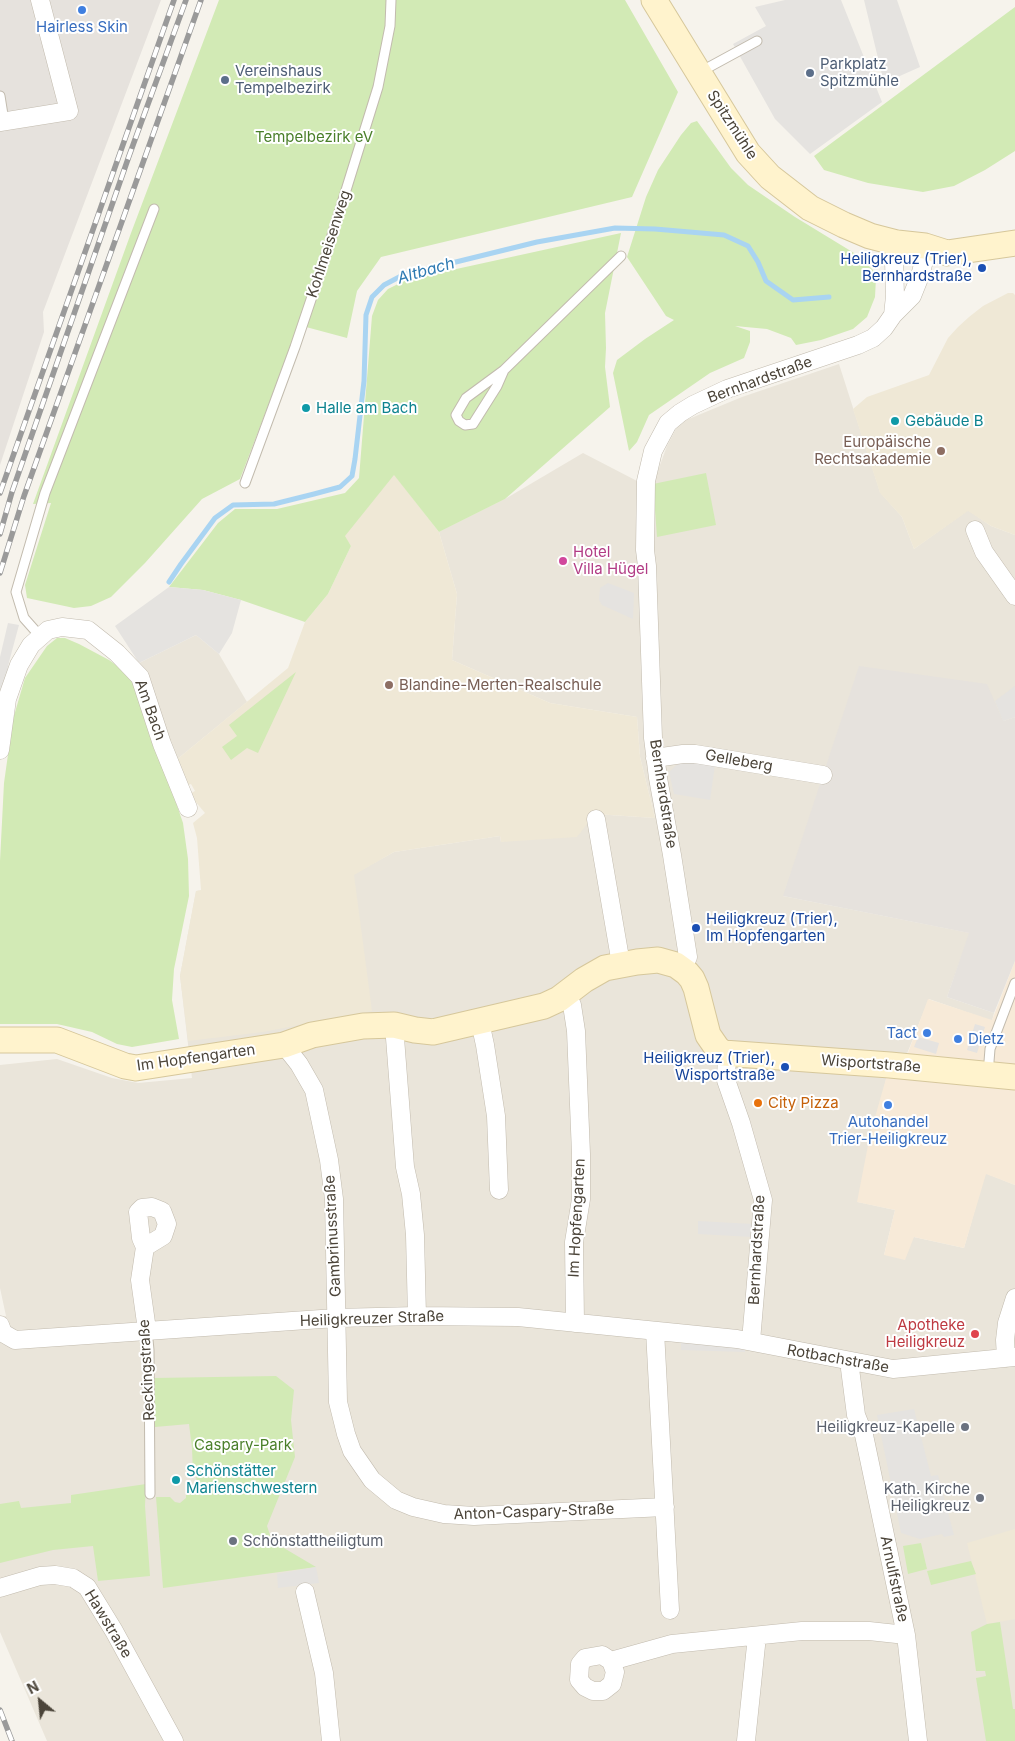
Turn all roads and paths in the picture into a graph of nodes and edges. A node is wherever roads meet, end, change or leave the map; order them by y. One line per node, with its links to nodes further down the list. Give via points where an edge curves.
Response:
1 (40, 0): 7 (street, via 69,111)
2 (391, 0): 16 (lane, Kohlmeisenweg, via 387,44 373,106 304,320)
3 (654, 0): 5 (street, Spitzmühle)
4 (757, 41): 5 (lane)
5 (700, 72): 10 (street, Spitzmühle, via 738,140 770,178 810,208 859,232)
6 (0, 96): 7 (lane)
7 (2, 121)
8 (154, 209): 19 (lane, via 46,493 16,592 24,618)
9 (1015, 233): 12 (street, via 946,236)
10 (897, 243): 12 (street, Spitzmühle); 14 (street)
11 (1015, 243): 12 (street, Spitzmühle, via 947,252)
12 (925, 246): 14 (street, Bernhardstraße, via 925,257 912,296)
13 (621, 256): 15 (lane)
14 (893, 315): 21 (street, Bernhardstraße, via 884,328 866,341 727,389 686,408 668,423 656,443 646,481 645,550)
15 (504, 370): 15 (lane, via 466,398 456,415 459,421 465,425 473,424)
16 (245, 483)
17 (975, 530): 18 (street, via 984,552)
18 (1015, 596)
19 (40, 636): 20 (street, via 19,665 7,699); 23 (street, Am Bach, via 48,630 62,627 88,630 140,677)
20 (0, 750)
21 (655, 758): 22 (street, Gelleberg, via 695,754); 26 (street, Bernhardstraße, via 688,957)
22 (823, 775)
23 (188, 808)
24 (596, 819): 25 (street)
25 (621, 964): 26 (street, Im Hopfengarten, via 658,960); 28 (street, Im Hopfengarten, via 591,975)
26 (682, 970): 33 (street, via 694,982 708,1035 720,1051)
27 (1015, 983): 34 (lane, via 990,1049)
28 (566, 994): 29 (street, Im Hopfengarten, via 544,1006); 41 (street, Im Hopfengarten, via 572,1005 576,1031 581,1154 581,1199 574,1242)
29 (480, 1022): 30 (street, Im Hopfengarten, via 433,1032); 36 (street, via 496,1116)
30 (394, 1025): 32 (street, Im Hopfengarten, via 363,1026 312,1035); 39 (street, via 405,1168 415,1235)
31 (0, 1040): 32 (street, Im Hopfengarten, via 57,1040 136,1068)
32 (284, 1045): 40 (street, Gambrinusstraße, via 314,1090 329,1160 334,1199)
33 (727, 1054): 34 (street, Wisportstraße); 45 (street, Bernhardstraße, via 726,1080 763,1200)
34 (988, 1074): 35 (street, Wisportstraße)
35 (1015, 1077)
36 (499, 1190)
37 (145, 1247): 43 (street, Reckingstraße, via 140,1280)
38 (1015, 1298): 46 (street, via 1005,1340)
39 (417, 1316): 40 (street, Heiligkreuzer Straße); 41 (street, Heiligkreuzer Straße, via 518,1317)
40 (336, 1318): 43 (street, Heiligkreuzer Straße); 49 (street, Anton-Caspary-Straße, via 338,1402 346,1434 352,1451 372,1480 396,1500 413,1508 474,1516)
41 (575, 1323): 44 (street, Heiligkreuzer Straße)
42 (0, 1325): 43 (street, Heiligkreuzer Straße, via 3,1333 15,1340)
43 (146, 1330): 48 (lane, Reckingstraße, via 149,1350)
44 (655, 1331): 45 (street, Heiligkreuzer Straße); 49 (street)
45 (752, 1341): 47 (street, Rotbachstraße)
46 (1010, 1357): 47 (street, Rotbachstraße, via 893,1369)
47 (849, 1361): 53 (street, Arnulfstraße, via 856,1415 864,1435)
48 (150, 1494)
49 (665, 1507): 52 (street)
50 (0, 1588): 56 (street, Hawstraße, via 40,1576 56,1575 73,1578 87,1587)
51 (305, 1592): 57 (street, via 324,1673)
52 (670, 1610)
53 (906, 1635): 54 (street, via 869,1631 802,1631); 59 (street, Arnulfstraße)
54 (758, 1636): 55 (street, via 672,1644); 58 (street)
55 (611, 1661)
56 (174, 1741)
57 (331, 1741)
58 (746, 1741)
59 (918, 1741)

